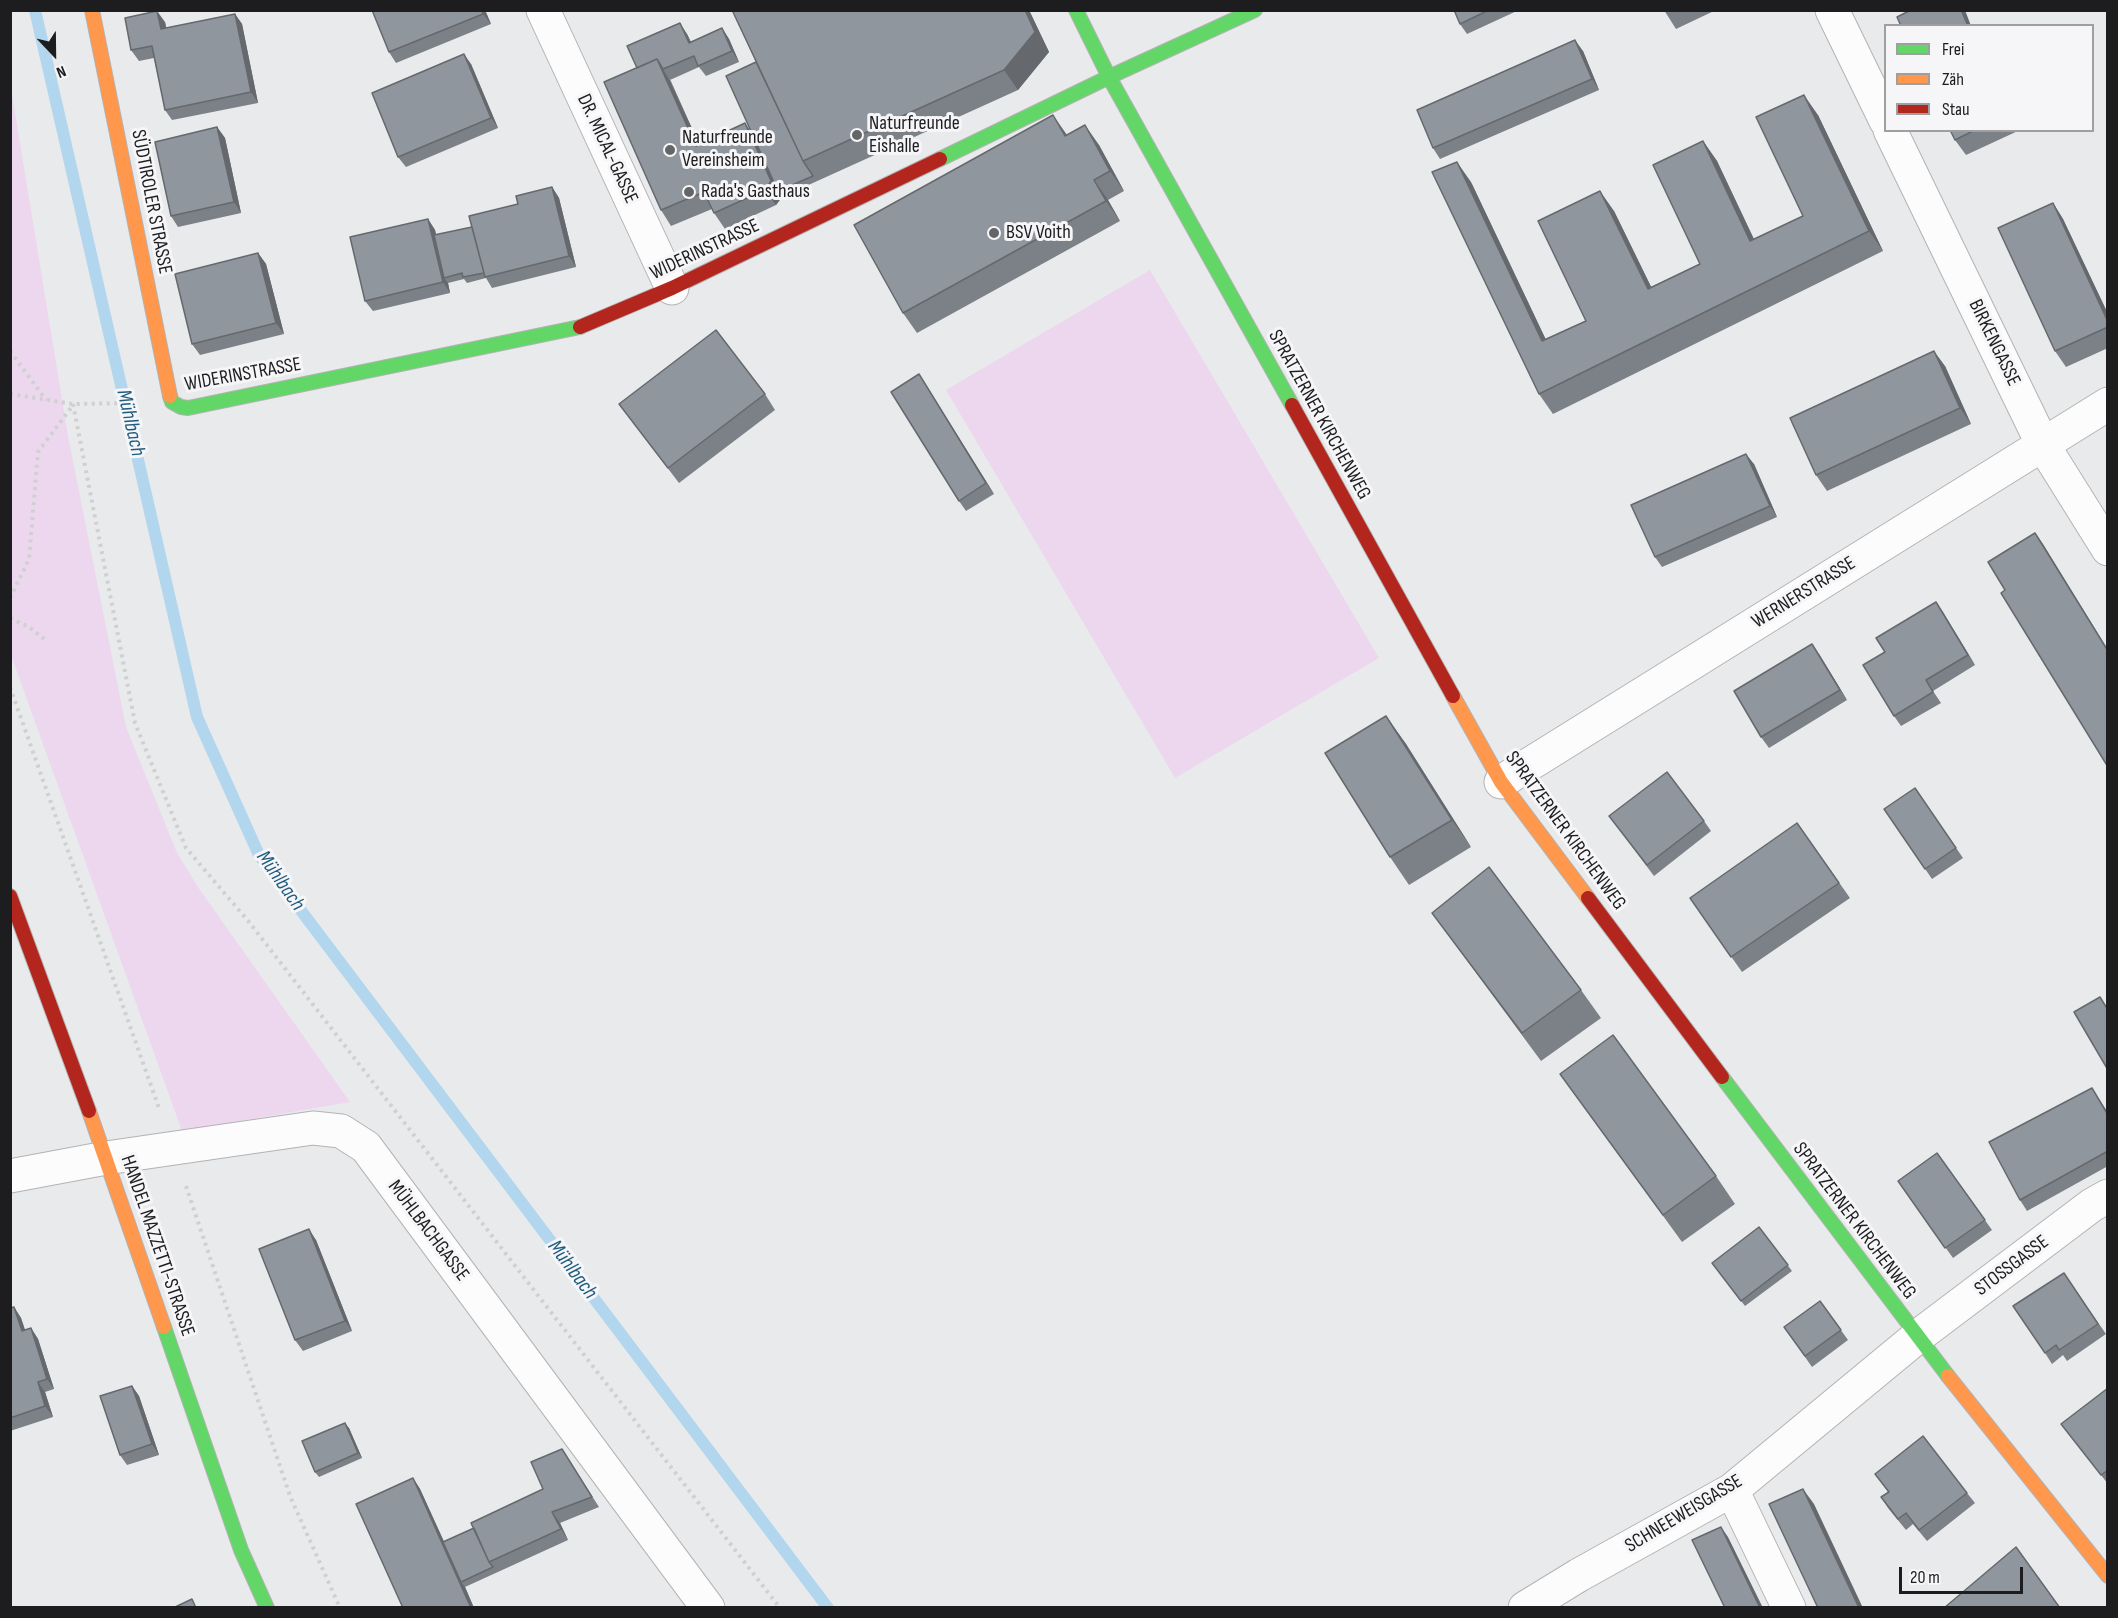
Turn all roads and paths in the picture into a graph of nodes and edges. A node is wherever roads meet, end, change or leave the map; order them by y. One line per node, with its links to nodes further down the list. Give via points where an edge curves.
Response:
1 (92, 10): 13 (street, SÜDTIROLER STRASSE)
2 (543, 10): 9 (street, DR. MICAL-GASSE)
3 (1076, 10): 6 (street, SPRATZERNER KIRCHENWEG)
4 (1255, 10): 6 (street, WIDERINSTRASSE)
5 (1832, 10): 7 (street)
6 (1109, 77): 9 (street, WIDERINSTRASSE); 21 (street, SPRATZERNER KIRCHENWEG)
7 (1884, 117)
8 (1891, 132): 16 (street, BIRKENGASSE)
9 (672, 288): 13 (street, WIDERINSTRASSE, via 585,326 203,405 181,407)
10 (10, 351): 12 (path)
11 (10, 394): 12 (path)
12 (46, 400): 14 (path)
13 (172, 402): 14 (path)
14 (73, 404): 18 (path, via 38,452 29,559); 31 (path, via 135,723 186,848 249,922)
15 (2108, 404): 16 (street, WERNERSTRASSE)
16 (2043, 445): 17 (street, BIRKENGASSE); 21 (street, WERNERSTRASSE)
17 (2108, 549)
18 (10, 598)
19 (10, 618): 20 (path)
20 (44, 639)
21 (1501, 782): 26 (street, SPRATZERNER KIRCHENWEG)
22 (10, 896): 23 (street, HANDEL MAZZETTI-STRASSE)
23 (106, 1158): 24 (street, MÜHLBACHGASSE); 29 (street, HANDEL MAZZETTI-STRASSE, via 241,1550); 30 (street, MÜHLBACHGASSE, via 314,1128 341,1131 366,1146)
24 (10, 1176)
25 (2108, 1196): 26 (street, STOSSGASSE)
26 (1917, 1337): 27 (street, SCHNEEWEISGASSE); 28 (street, SPRATZERNER KIRCHENWEG)
27 (1732, 1490): 32 (street, SCHNEEWEISGASSE); 33 (street)
28 (2108, 1576)
29 (267, 1608)
30 (708, 1608)
31 (780, 1608)
32 (1525, 1608)
33 (1789, 1608)

